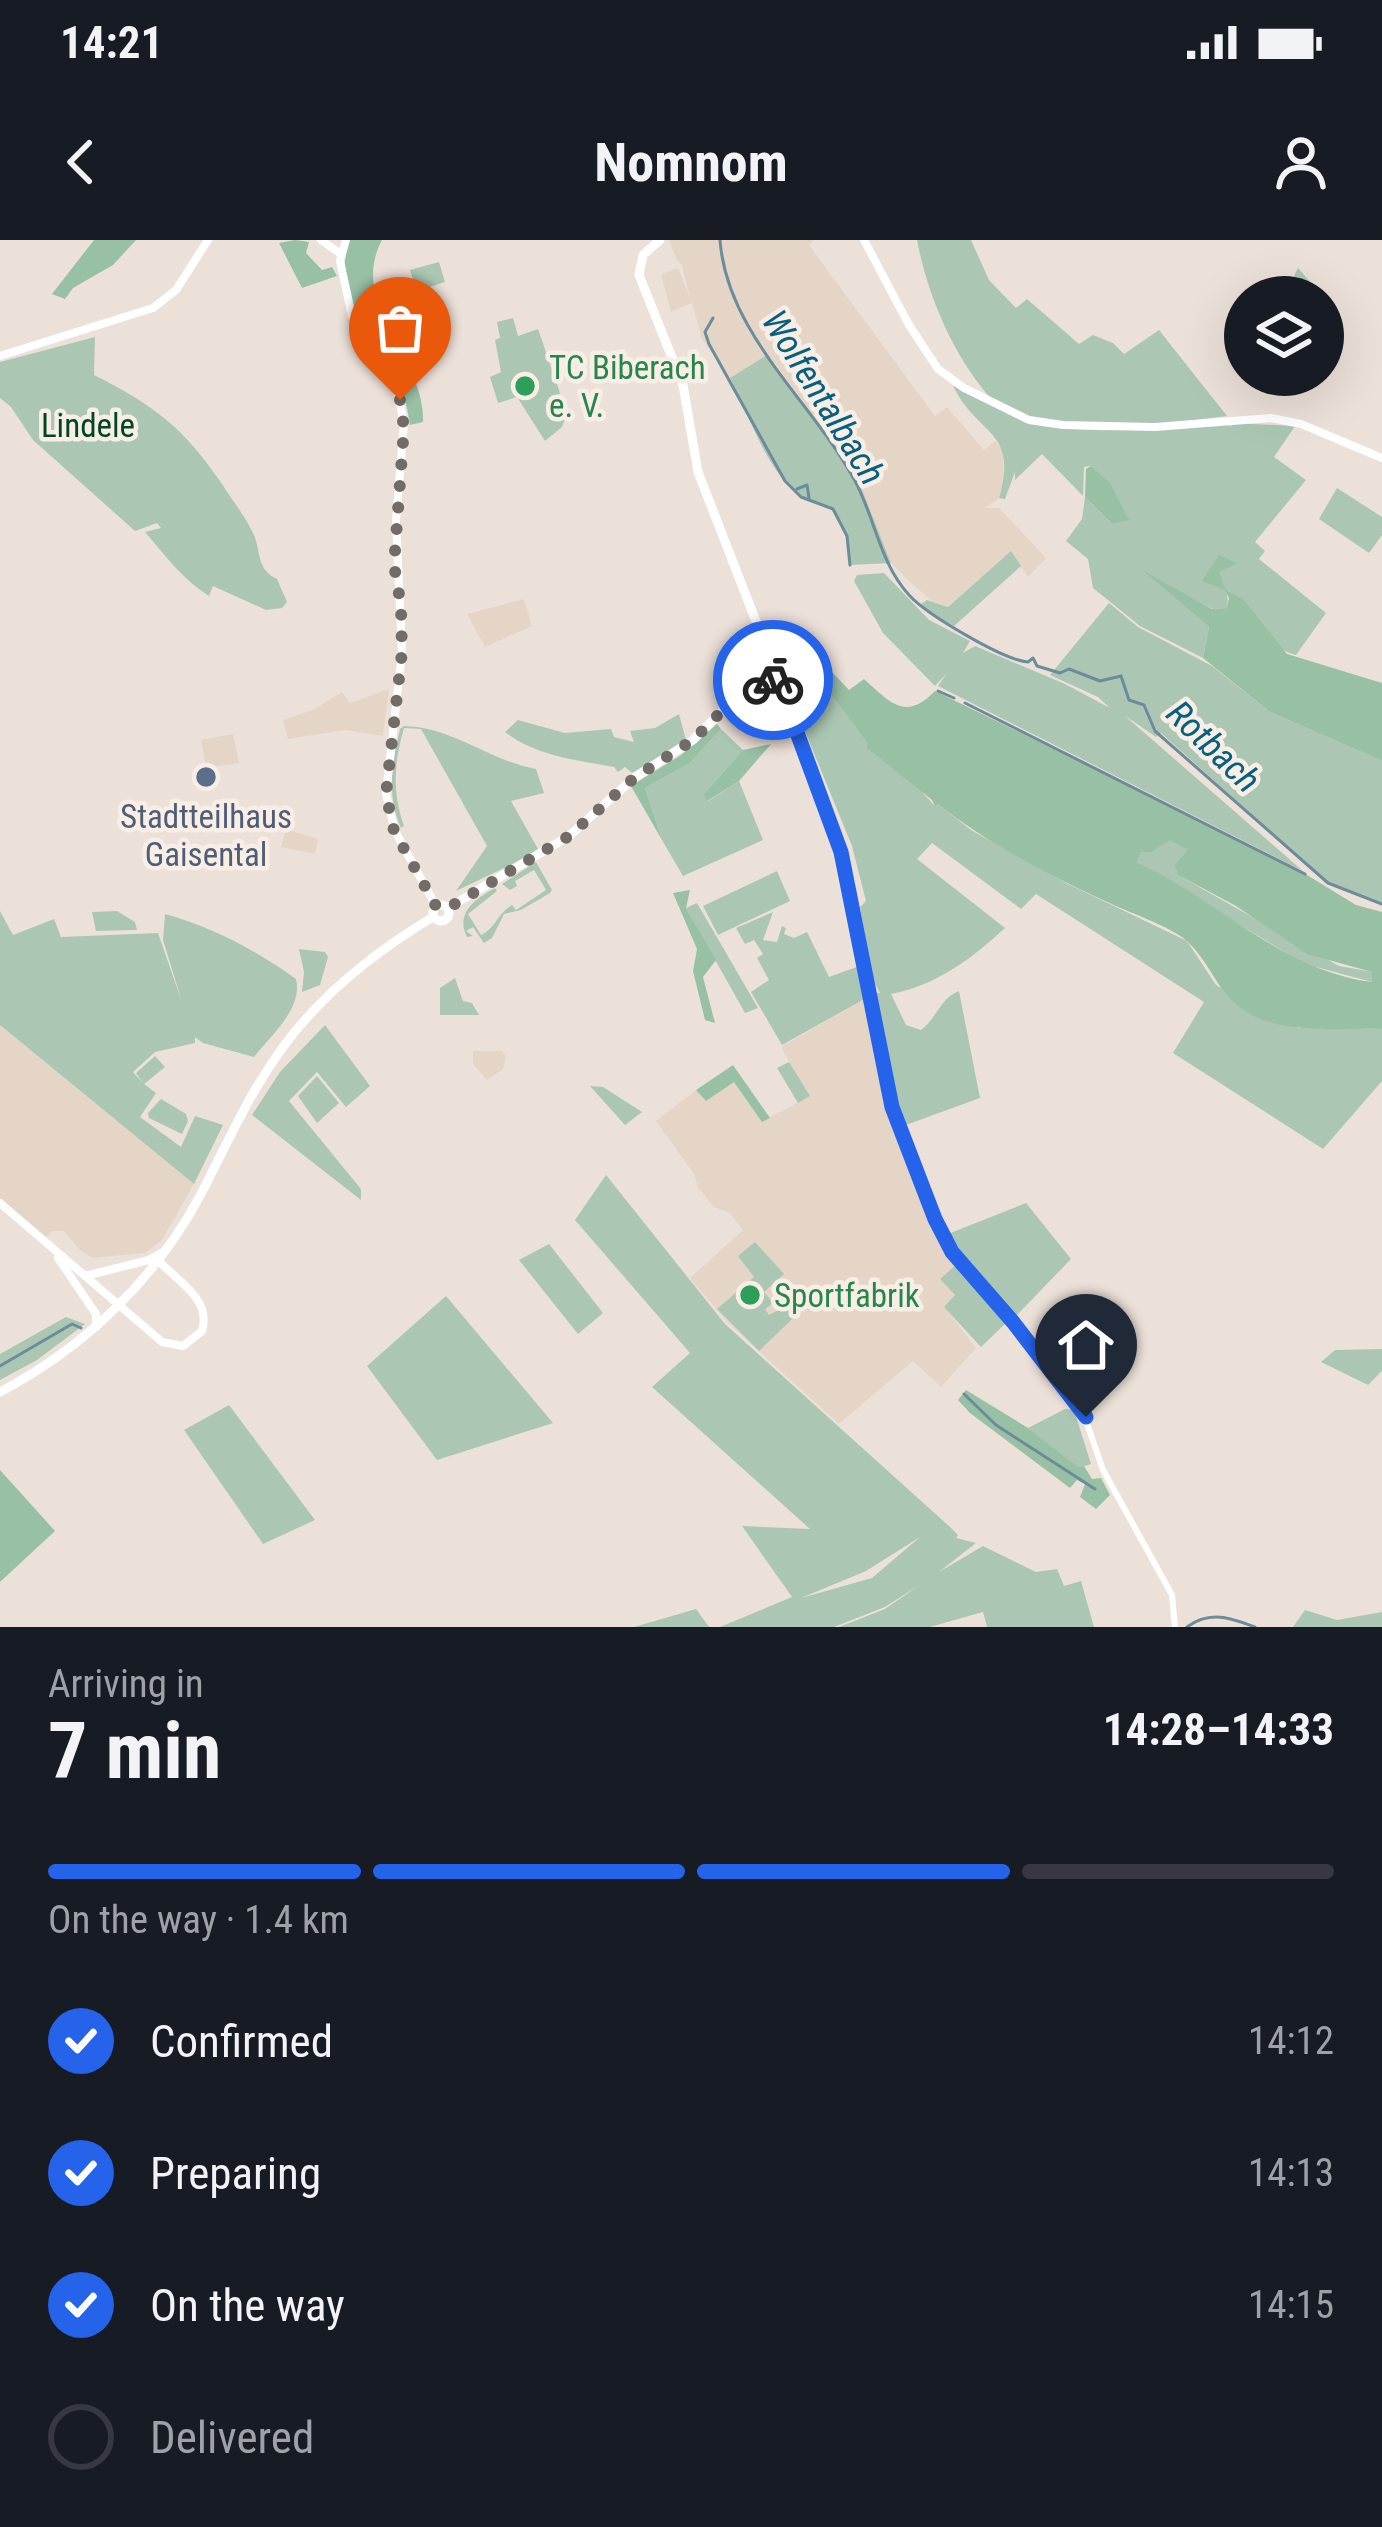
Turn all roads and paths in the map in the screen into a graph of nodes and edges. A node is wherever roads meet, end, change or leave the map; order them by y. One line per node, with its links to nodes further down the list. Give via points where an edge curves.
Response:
1 (208, 240): 6 (main road, via 176,290 153,308)
2 (660, 240): 8 (main road, via 643,255 639,275 683,385 695,462 757,624)
3 (864, 240): 7 (main road, via 938,369 1029,420 1155,428 1270,418)
4 (325, 242): 5 (main road)
5 (344, 246): 11 (main road, via 352,316 402,411 402,652 386,794 394,831)
6 (0, 356)
7 (1382, 458)
8 (760, 664): 9 (main road); 10 (main road)
9 (768, 677): 10 (main road); 21 (street, via 781,689 847,874 898,1128 952,1252 1081,1406 1103,1470 1172,1595)
10 (754, 679): 11 (main road, via 693,740 634,778 569,836)
11 (439, 910): 14 (main road, via 373,957 302,1024 256,1087)
12 (0, 1203): 13 (main road)
13 (50, 1247): 16 (main road); 19 (main road, via 96,1314)
14 (167, 1248): 15 (main road); 16 (main road)
15 (158, 1260): 17 (main road); 18 (main road)
16 (84, 1276): 17 (main road, via 176,1346 202,1331 205,1312)
17 (176, 1280): 18 (main road, via 158,1275)
18 (140, 1283): 19 (main road)
19 (95, 1328): 20 (main road)
20 (0, 1392)
21 (1175, 1627)

